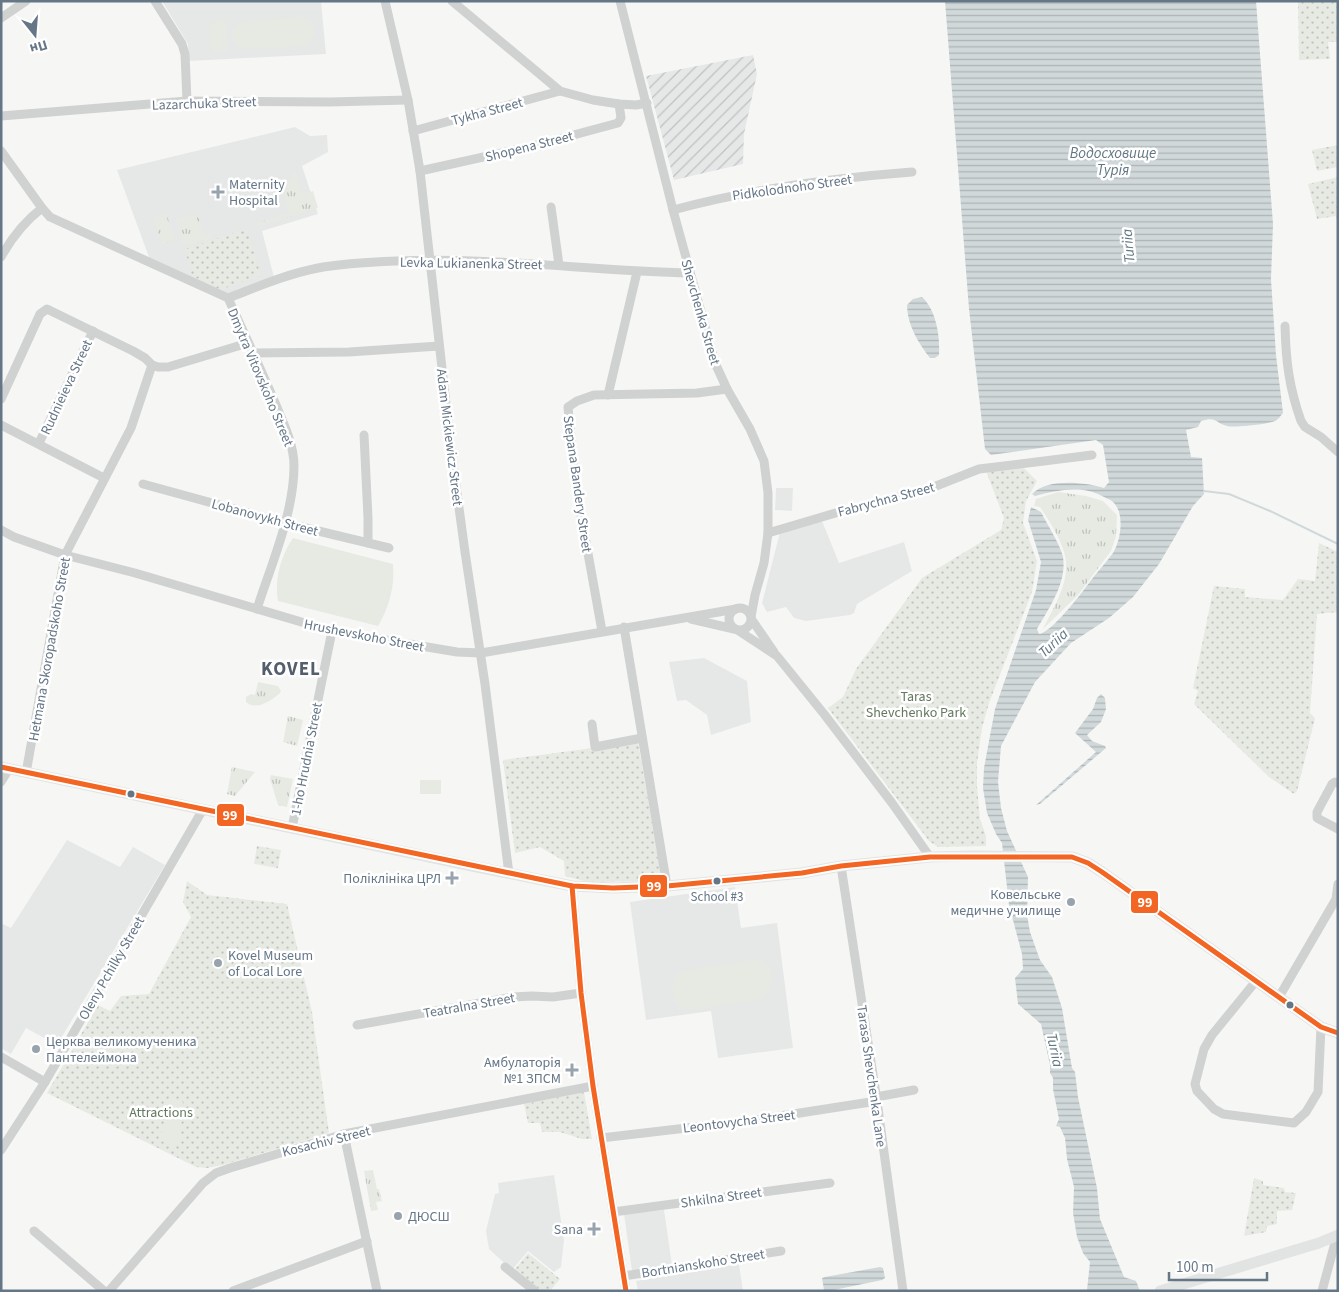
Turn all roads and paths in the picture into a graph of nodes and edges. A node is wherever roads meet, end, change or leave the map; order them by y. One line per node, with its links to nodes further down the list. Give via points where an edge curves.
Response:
1 (26, 1): 6 (street)
2 (155, 1): 9 (street, via 182,44)
3 (386, 1): 8 (street, Adam Mickiewicz Street)
4 (452, 1): 7 (street)
5 (620, 1): 10 (street, Shevchenka Street)
6 (1, 18)
7 (560, 91): 11 (street); 13 (street, Tykha Street)
8 (408, 100): 9 (street, Lazarchuka Street); 13 (street, Adam Mickiewicz Street)
9 (187, 102): 12 (street, Lazarchuka Street)
10 (647, 103): 11 (street); 19 (street, Shevchenka Street)
11 (619, 104): 15 (street, Shopena Street, via 621,118 618,123 529,148)
12 (1, 116)
13 (414, 131): 15 (street, Adam Mickiewicz Street)
14 (1, 151): 18 (street, Dmytra Vitovskoho Street)
15 (420, 171): 21 (street, Adam Mickiewicz Street)
16 (912, 172): 19 (street, Pidkolodnoho Street, via 750,192)
17 (551, 207): 22 (street)
18 (42, 208): 20 (street, via 28,218); 25 (street, Dmytra Vitovskoho Street, via 50,217)
19 (673, 210): 24 (street, Shevchenka Street)
20 (1, 257)
21 (431, 260): 22 (street, Levka Lukianenka Street); 25 (street, Levka Lukianenka Street, via 349,263 317,268); 29 (street, Adam Mickiewicz Street)
22 (558, 265): 23 (street, Levka Lukianenka Street)
23 (637, 272): 24 (street, Levka Lukianenka Street); 33 (street)
24 (690, 273): 32 (street, Shevchenka Street, via 715,363)
25 (228, 298): 28 (street, Dmytra Vitovskoho Street)
26 (1285, 326): 38 (street, via 1288,376 1301,421)
27 (93, 331): 31 (street, via 133,351); 34 (street, via 47,309 40,314); 37 (street, Rudnieieva Street)
28 (248, 343): 30 (street, Dmytra Vitovskoho Street); 31 (street, via 168,367)
29 (439, 346): 30 (street, via 350,352); 57 (street, Adam Mickiewicz Street)
30 (253, 353): 42 (street, Dmytra Vitovskoho Street, via 292,446 293,483)
31 (152, 365): 40 (street, Hetmana Skoropadskoho Street, via 131,428)
32 (726, 389): 33 (street, Stepana Bandery Street, via 697,393); 44 (street, Shevchenka Street, via 764,460)
33 (608, 395): 56 (street, Stepana Bandery Street, via 594,395 568,407 576,488)
34 (1, 399)
35 (1, 425): 37 (street)
36 (364, 434): 45 (street)
37 (39, 443): 40 (street)
38 (1338, 452)
39 (1092, 455): 44 (street, Fabrychna Street, via 978,469 926,490)
40 (104, 478): 47 (street, Hetmana Skoropadskoho Street)
41 (143, 484): 42 (street, Lobanovykh Street)
42 (285, 523): 45 (street, Lobanovykh Street); 50 (street, Dmytra Vitovskoho Street)
43 (1, 530): 47 (street, Hrushevskoho Street)
44 (768, 533): 48 (street, Shevchenka Street)
45 (368, 543): 46 (street, Lobanovykh Street)
46 (389, 548)
47 (64, 555): 50 (street, Hrushevskoho Street); 62 (street, Hetmana Skoropadskoho Street)
48 (755, 595): 49 (street); 52 (street, Shevchenka Street)
49 (738, 608): 51 (street); 52 (street, via 747,610); 54 (street, via 729,617 730,625)
50 (257, 609): 55 (street, Hrushevskoho Street)
51 (686, 617): 53 (street, Hrushevskoho Street); 54 (street, Hrushevskoho Street)
52 (751, 619): 54 (street, via 746,629); 58 (street)
53 (624, 627): 56 (street, Hrushevskoho Street); 60 (street)
54 (737, 630): 58 (street, Hrushevskoho Street)
55 (332, 631): 57 (street, Hrushevskoho Street, via 457,652); 66 (street, 1-ho Hrudnia Street)
56 (602, 631): 57 (street, Hrushevskoho Street)
57 (481, 653): 70 (street, Adam Mickiewicz Street)
58 (777, 656): 68 (street)
59 (592, 724): 60 (street, via 595,747)
60 (642, 738): 73 (street)
61 (5, 768): 62 (main road); 63 (street)
62 (26, 773): 65 (main road)
63 (1, 782)
64 (1338, 783): 67 (street, via 1332,784 1317,812 1317,818)
65 (202, 810): 66 (main road); 81 (street, Oleny Pchilky Street, via 106,987)
66 (292, 828): 70 (main road)
67 (1337, 828)
68 (930, 857): 69 (main road); 74 (main road, via 1072,857 1088,862)
69 (841, 866): 73 (main road, via 802,873); 84 (street, Tarasa Shevchenka Lane)
70 (509, 874): 72 (main road)
71 (1338, 884): 76 (street, via 1336,899)
72 (572, 886): 73 (main road); 75 (street)
73 (667, 886)
74 (1256, 981): 76 (main road); 78 (street, via 1204,1049 1195,1084 1197,1091 1214,1110 1223,1114 1294,1123 1306,1112 1318,1092)
75 (581, 993): 77 (street, Teatralna Street, via 513,997); 82 (street)
76 (1279, 998): 78 (main road)
77 (357, 1025)
78 (1321, 1027): 79 (main road)
79 (1338, 1033)
80 (1, 1057): 81 (street)
81 (45, 1082): 87 (street, Oleny Pchilky Street)
82 (593, 1086): 85 (street, Kosachiv Street); 86 (street)
83 (914, 1090): 84 (street, Leontovycha Street)
84 (876, 1099): 86 (street, Leontovycha Street, via 755,1120); 96 (street, Tarasa Shevchenka Lane)
85 (344, 1134): 92 (street); 98 (street, Kosachiv Street, via 216,1173)
86 (602, 1138): 89 (street)
87 (1, 1150)
88 (830, 1183): 89 (street, Shkilna Street)
89 (613, 1212): 95 (street)
90 (34, 1231): 97 (street)
91 (1336, 1236): 103 (main road); 104 (street)
92 (367, 1241): 99 (street); 100 (street)
93 (781, 1251): 95 (street, Bortnianskoho Street)
94 (505, 1267): 101 (street)
95 (624, 1276): 102 (street)
96 (902, 1288)
97 (104, 1291)
98 (109, 1291)
99 (233, 1291)
100 (377, 1291)
101 (535, 1291)
102 (626, 1291)
103 (1160, 1291)
104 (1322, 1291)

